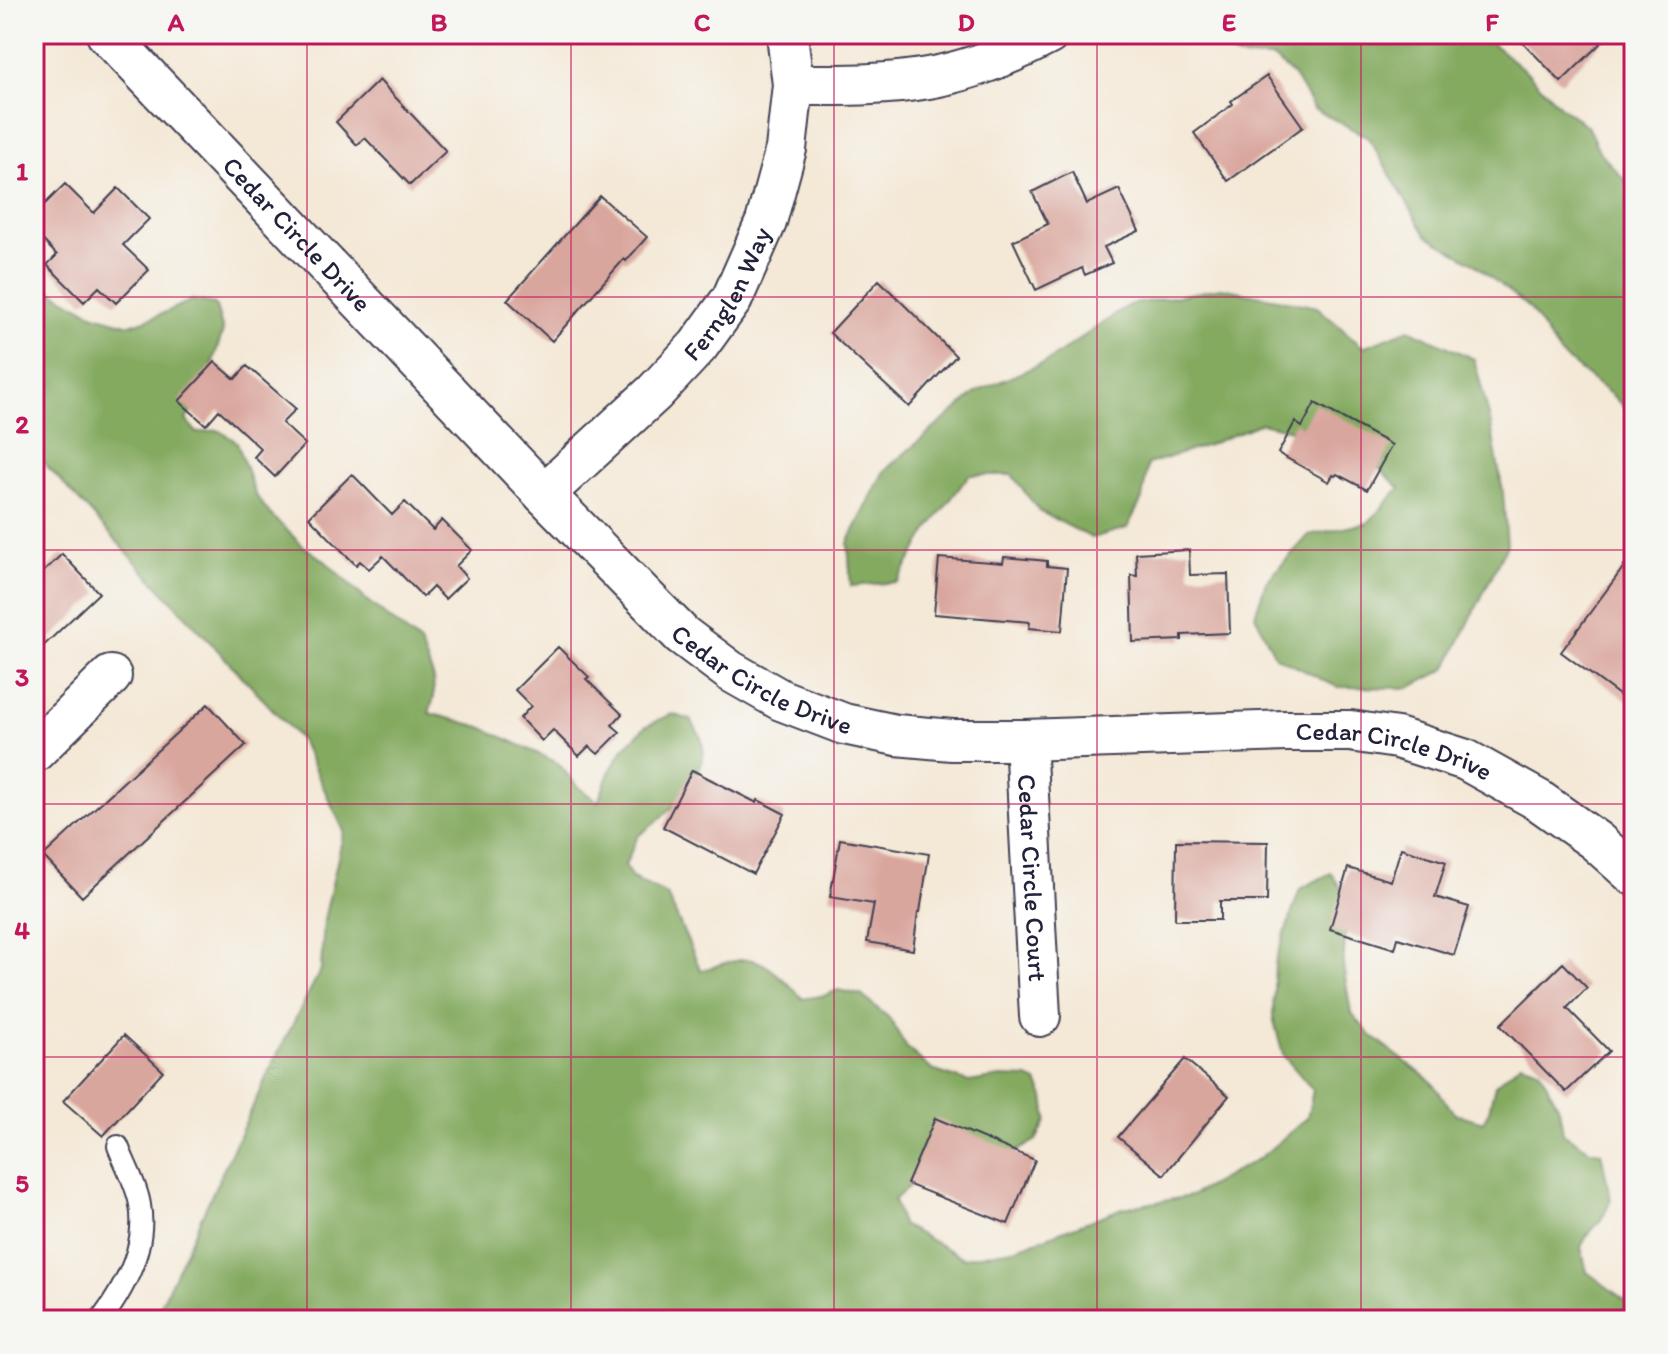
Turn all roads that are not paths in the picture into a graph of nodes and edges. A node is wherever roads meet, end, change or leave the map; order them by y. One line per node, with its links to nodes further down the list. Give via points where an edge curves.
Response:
1 (107, 34): 5 (street, Cedar Circle Drive)
2 (787, 34): 4 (street, Fernglen Way)
3 (1049, 34): 4 (street, via 980,64 929,78 871,85)
4 (793, 85): 5 (street, Fernglen Way, via 786,149 766,222 732,299 654,393)
5 (544, 494): 7 (street, Cedar Circle Drive, via 682,635 781,700 844,724 896,735)
6 (111, 676): 8 (street)
7 (1025, 740): 9 (street, Cedar Circle Drive, via 1286,731 1350,731 1397,738 1466,760 1538,800); 10 (street, Cedar Circle Court)
8 (34, 752)
9 (1634, 875)
10 (1040, 1016)
11 (118, 1146): 12 (lane, via 140,1203 142,1227 133,1263)
12 (101, 1320)

